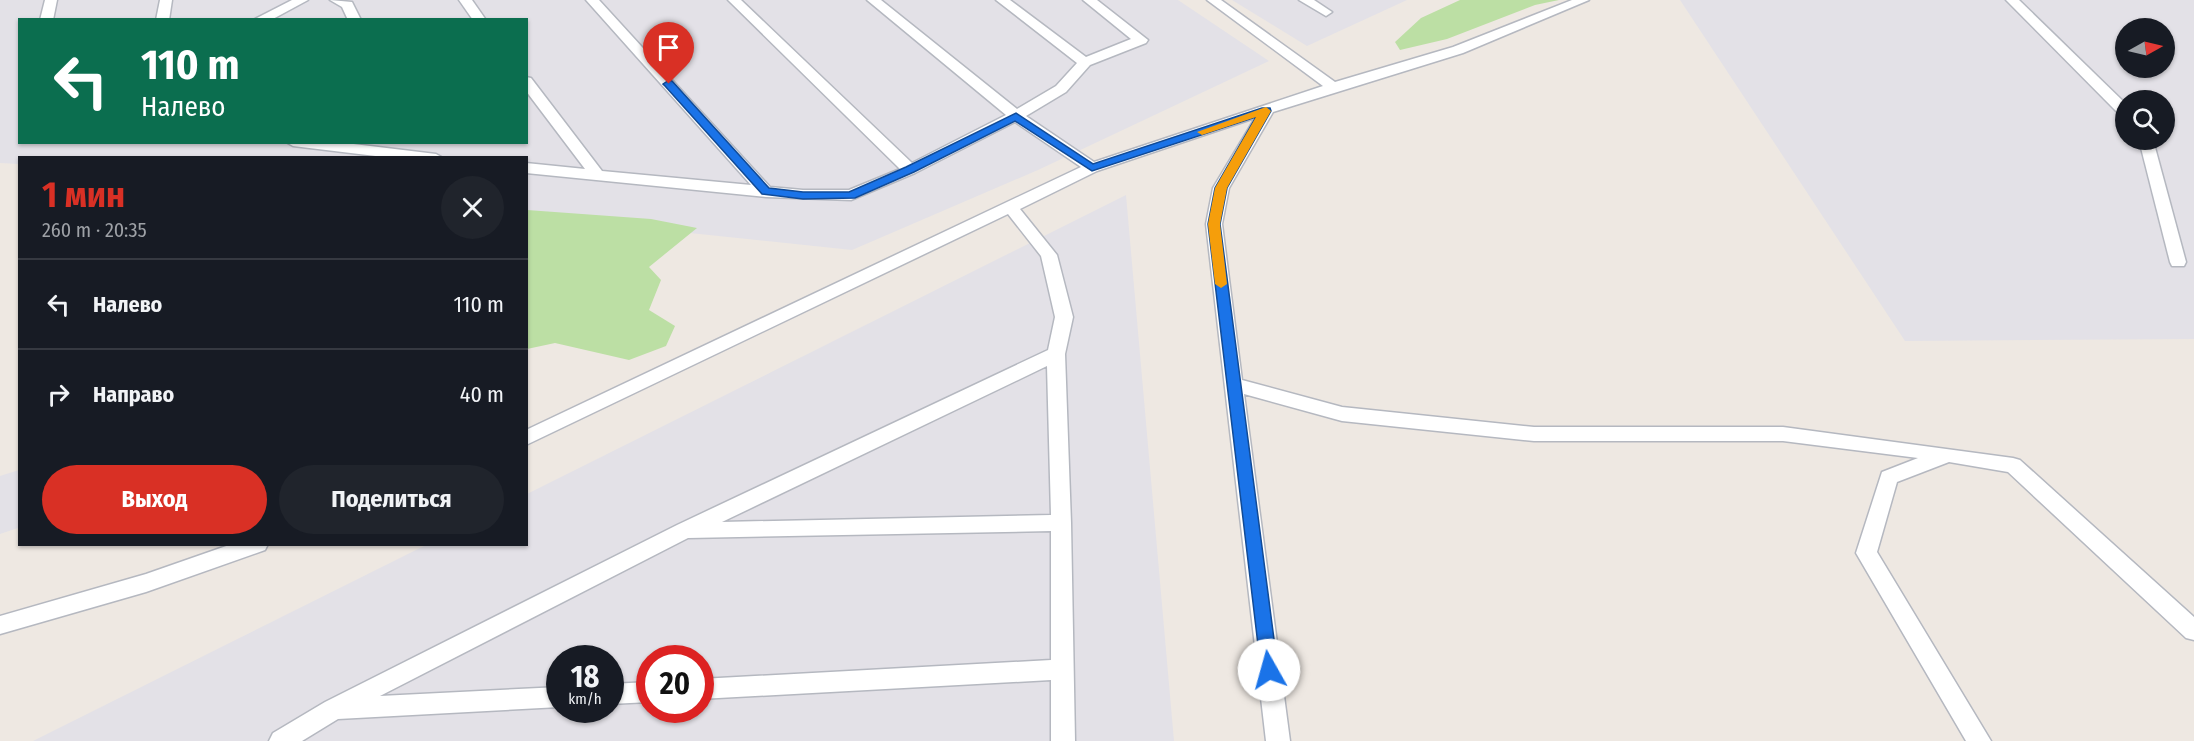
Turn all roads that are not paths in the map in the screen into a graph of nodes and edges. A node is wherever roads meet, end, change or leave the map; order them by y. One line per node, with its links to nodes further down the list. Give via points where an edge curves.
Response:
1 (51, 0): 16 (lane)
2 (166, 0): 17 (lane)
3 (302, 0): 18 (lane)
4 (336, 0): 19 (lane, via 347,4)
5 (465, 0): 20 (lane)
6 (592, 0): 34 (lane)
7 (734, 0): 32 (lane)
8 (873, 0): 26 (lane)
9 (1002, 0): 21 (lane)
10 (1089, 0): 21 (lane, via 1141,40)
11 (1213, 0): 23 (lane)
12 (1305, 0): 15 (lane)
13 (1583, 0): 23 (lane, via 1458,50)
14 (2012, 0): 24 (lane)
15 (1326, 12)
16 (46, 18)
17 (162, 18)
18 (263, 18)
19 (354, 18)
20 (478, 18)
21 (1085, 62): 26 (lane, via 1061,89)
22 (528, 84): 33 (lane)
23 (1334, 87): 25 (lane)
24 (2115, 102)
25 (1266, 111): 31 (lane); 38 (lane, via 1221,188 1214,224)
26 (1016, 116): 31 (lane); 32 (lane)
27 (319, 144): 29 (lane)
28 (2149, 150): 36 (lane)
29 (425, 152)
30 (528, 168): 33 (lane)
31 (1092, 168): 35 (lane)
32 (910, 170): 34 (lane, via 851,195)
33 (598, 176): 34 (lane)
34 (766, 192)
35 (1010, 207): 37 (lane, via 1049,255 1064,317); 39 (lane)
36 (2178, 262)
37 (1056, 354): 41 (lane); 42 (lane)
38 (1233, 384): 40 (lane, via 1342,414 1534,434 1783,434); 52 (lane)
39 (528, 437)
40 (1948, 454): 45 (lane, via 2013,465); 53 (lane, via 1889,477 1866,552)
41 (1061, 523): 42 (lane); 46 (lane)
42 (684, 531): 49 (lane)
43 (252, 546): 44 (lane, via 146,583)
44 (0, 625)
45 (2194, 631)
46 (1062, 669): 47 (lane); 51 (lane)
47 (714, 688)
48 (546, 698): 49 (lane)
49 (333, 709): 50 (lane)
50 (281, 741)
51 (1063, 741)
52 (1278, 741)
53 (1979, 741)

